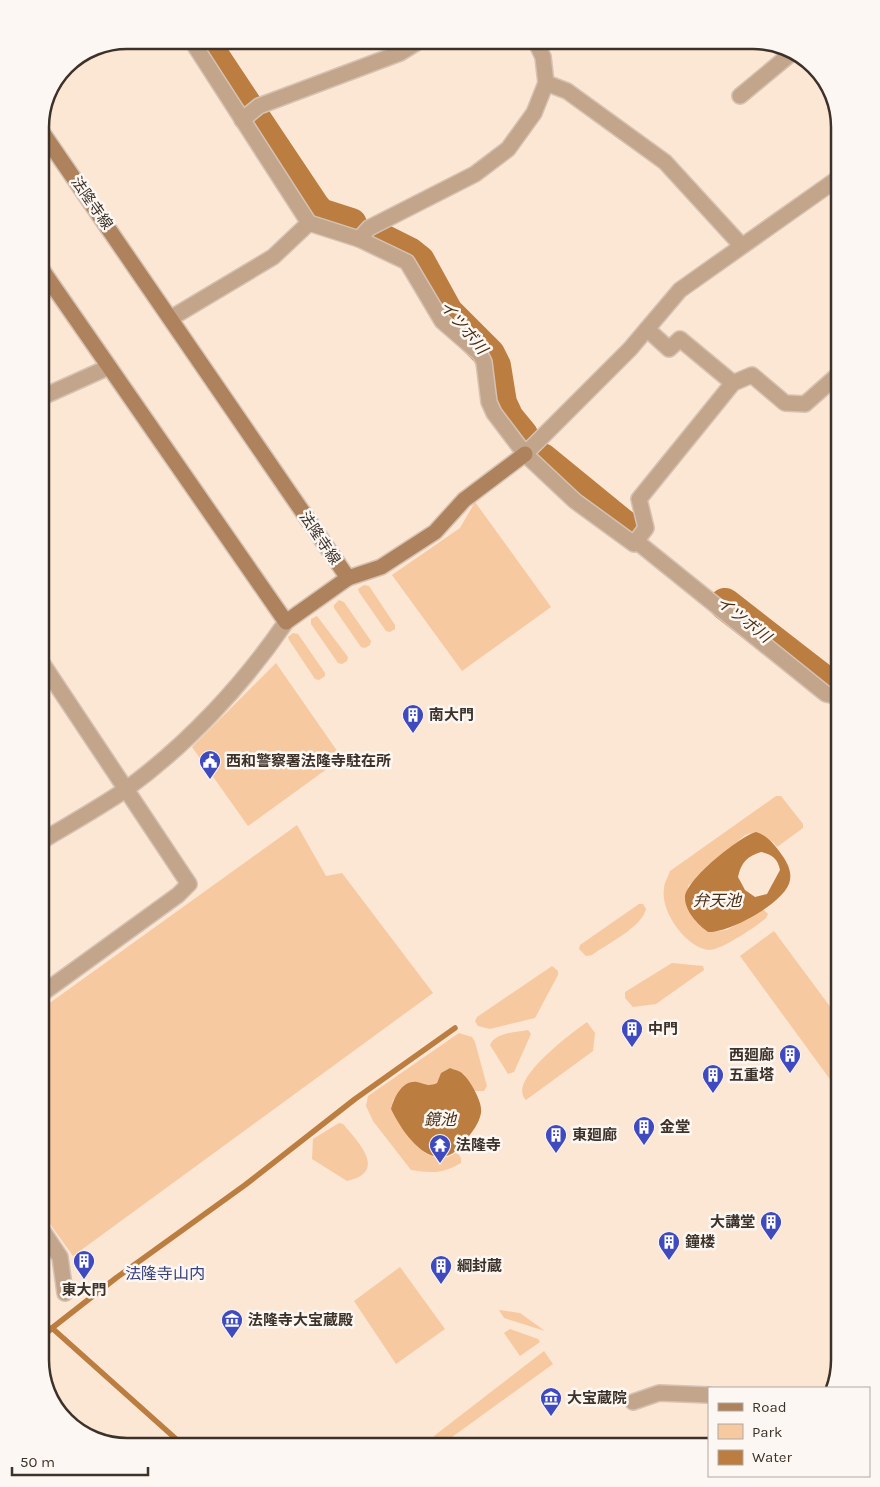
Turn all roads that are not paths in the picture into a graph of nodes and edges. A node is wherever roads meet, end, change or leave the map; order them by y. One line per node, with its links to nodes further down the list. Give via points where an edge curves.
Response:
1 (197, 49): 7 (street)
2 (408, 49): 7 (street, via 259,106)
3 (539, 49): 5 (street)
4 (787, 56): 6 (street)
5 (546, 84): 11 (street, via 534,113 508,149 475,174 369,228); 12 (street, via 567,91 664,162)
6 (740, 96)
7 (247, 116): 10 (street)
8 (49, 141): 14 (main road, 法隆寺線)
9 (831, 183): 12 (street)
10 (309, 224): 11 (street); 14 (street, via 273,257)
11 (359, 240): 20 (street, via 407,262 442,321 480,354 489,402)
12 (741, 245): 15 (street, via 680,290)
13 (49, 280): 16 (main road)
14 (171, 318): 22 (main road, 法隆寺線)
15 (647, 329): 18 (street, via 669,349 680,338); 20 (street)
16 (109, 367): 19 (street); 23 (main road)
17 (831, 381): 18 (street, via 805,404 785,403 752,375)
18 (733, 383): 21 (street, via 639,499 646,528)
19 (49, 394)
20 (525, 454): 21 (street, via 574,501 634,544); 22 (main road, via 464,500 435,532 381,567)
21 (636, 541): 25 (street)
22 (348, 578): 23 (main road, 法隆寺線)
23 (286, 622): 26 (street, via 256,664 220,705)
24 (49, 674): 26 (street)
25 (831, 695)
26 (126, 789): 27 (street); 28 (street, via 189,884)
27 (49, 836)
28 (49, 988)
29 (49, 1240): 30 (street, via 60,1257)
30 (65, 1292)
31 (708, 1394): 32 (street, via 659,1393)
32 (633, 1402)

